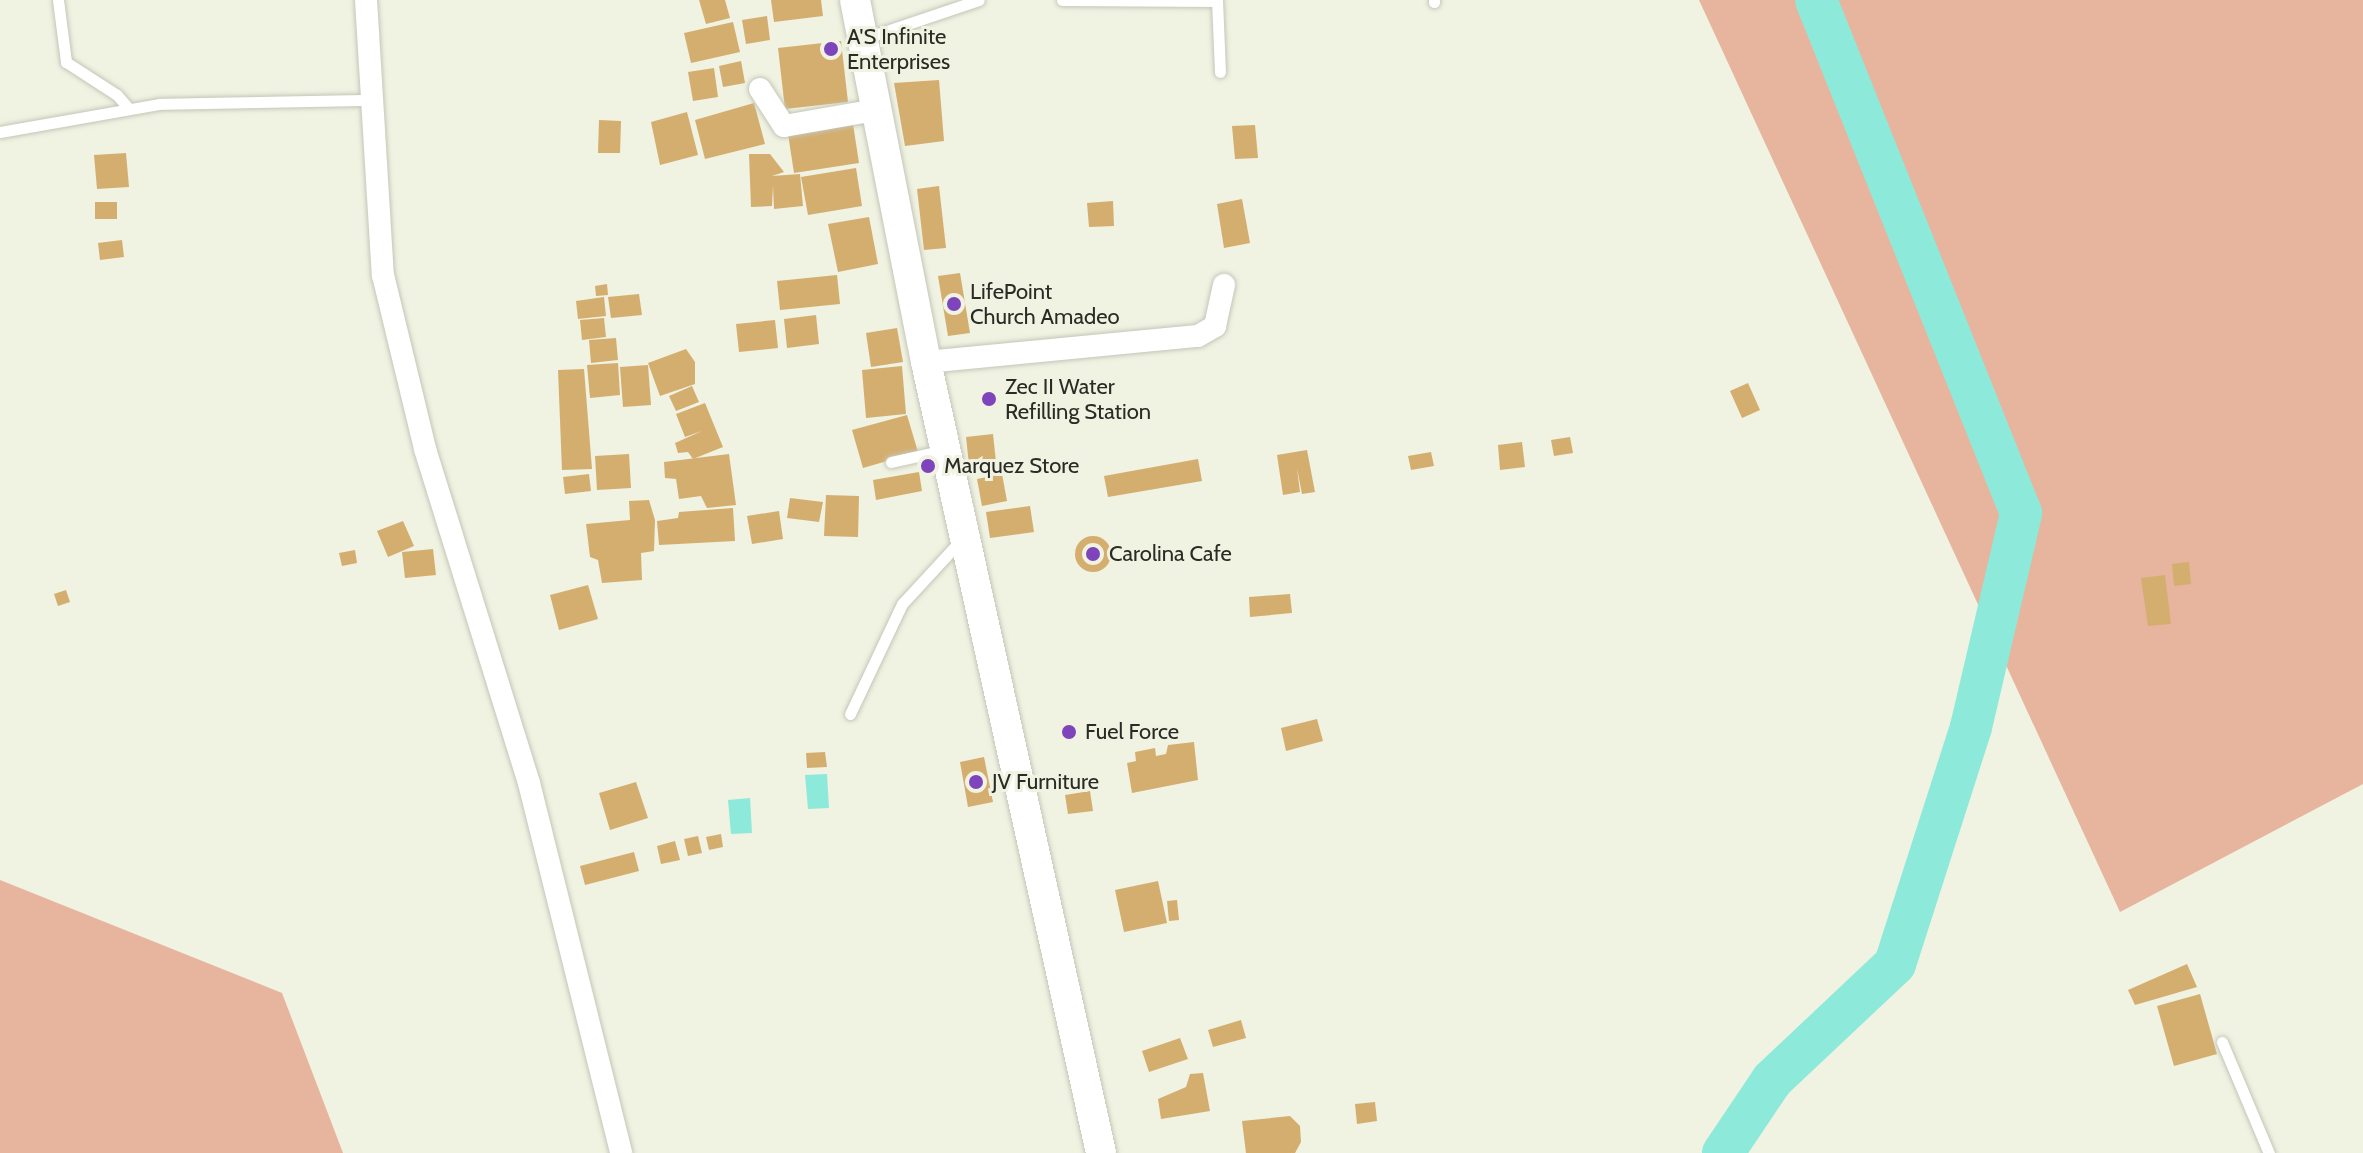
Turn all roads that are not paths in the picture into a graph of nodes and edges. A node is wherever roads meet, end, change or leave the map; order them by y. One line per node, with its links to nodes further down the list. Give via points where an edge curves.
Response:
1 (58, 0): 11 (lane, via 66,62 117,95)
2 (366, 0): 10 (street)
3 (855, 0): 7 (main road)
4 (979, 0): 7 (lane)
5 (1062, 0): 6 (lane)
6 (1217, 1): 8 (lane)
7 (863, 39): 12 (main road)
8 (1220, 72)
9 (760, 89): 12 (street, via 784,126)
10 (370, 100): 11 (lane); 21 (street, via 386,289 425,449 529,783)
11 (129, 109): 13 (lane)
12 (876, 110): 15 (main road)
13 (0, 132)
14 (1224, 285): 15 (street, via 1215,326 1198,336)
15 (926, 362): 16 (main road)
16 (946, 450): 17 (lane); 18 (main road)
17 (891, 462)
18 (966, 537): 19 (lane, via 902,604); 22 (main road)
19 (850, 714)
20 (2222, 1042): 23 (lane)
21 (621, 1153)
22 (1101, 1153)
23 (2269, 1153)

